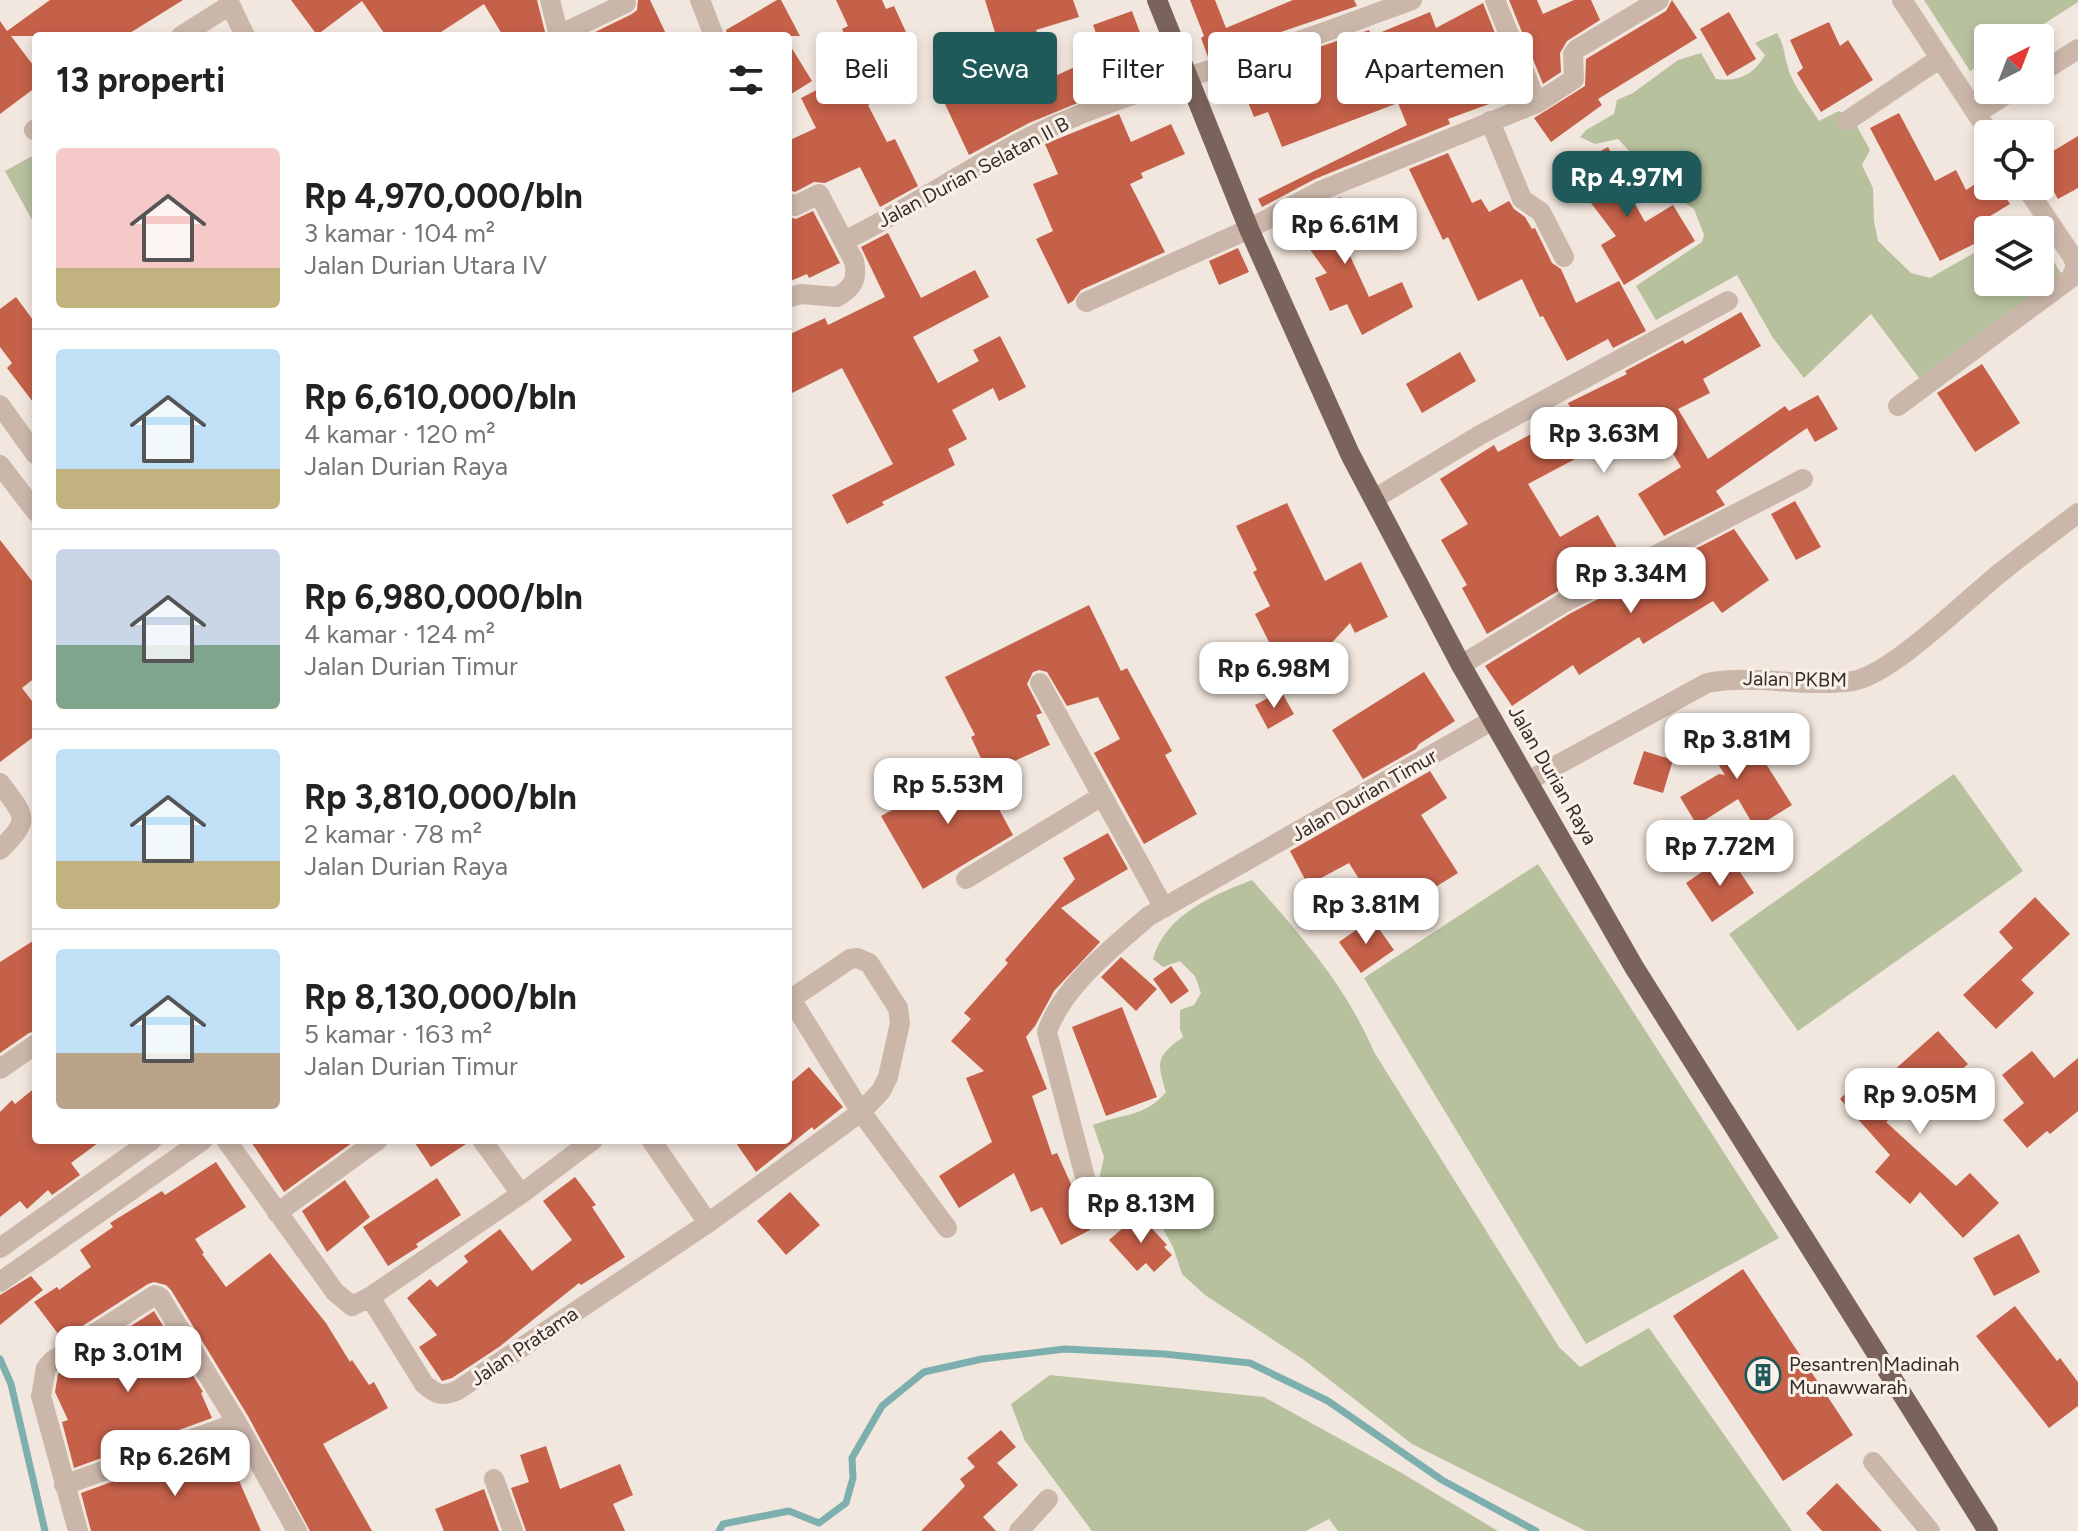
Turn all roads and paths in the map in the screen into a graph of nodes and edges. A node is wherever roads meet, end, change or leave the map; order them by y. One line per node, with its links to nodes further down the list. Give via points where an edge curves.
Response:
1 (550, 0): 12 (street)
2 (700, 0): 14 (street)
3 (1157, 0): 15 (main road, Jalan Durian Raya)
4 (1412, 0): 19 (street, Jalan Durian Selatan II B)
5 (1495, 0): 21 (street)
6 (1659, 0): 21 (street, via 1577,49 1574,79)
7 (1902, 0): 17 (street)
8 (229, 2): 10 (street); 11 (street)
9 (626, 3): 13 (street)
10 (187, 32)
11 (243, 32)
12 (558, 32)
13 (565, 32)
14 (712, 32)
15 (1169, 32)
16 (2078, 49): 18 (street)
17 (1939, 59): 24 (street); 27 (street)
18 (2054, 64)
19 (1192, 75)
20 (1192, 89): 30 (main road, Jalan Durian Raya)
21 (1537, 103): 26 (street)
22 (1112, 104): 31 (street, Jalan Durian Selatan II B, via 1059,123)
23 (1991, 104): 24 (street)
24 (1977, 113): 25 (street)
25 (1981, 120)
26 (1490, 121): 30 (street, via 1320,191); 32 (street, via 1522,199 1541,212)
27 (1847, 121)
28 (2034, 200): 33 (street)
29 (792, 205): 31 (street, via 819,194)
30 (1249, 229): 36 (street); 42 (main road, Jalan Durian Raya)
31 (844, 241): 34 (street, via 857,273 846,292 837,297)
32 (1564, 257)
33 (2077, 267): 38 (street, via 2071,278)
34 (792, 297)
35 (1728, 301): 42 (street, via 1480,435)
36 (1086, 302)
37 (0, 405): 39 (street)
38 (1898, 406)
39 (32, 449)
40 (0, 465): 43 (street)
41 (1803, 479): 45 (street, via 1565,602)
42 (1374, 499): 45 (main road, Jalan Durian Raya)
43 (32, 507)
44 (2078, 513): 48 (street, Jalan PKBM, via 1894,662 1856,680 1805,684 1734,678 1707,683)
45 (1461, 665): 47 (main road, Jalan Durian Raya)
46 (1040, 683): 50 (street)
47 (1493, 720): 48 (main road, Jalan Durian Raya); 53 (street, Jalan Durian Timur)
48 (1528, 781): 84 (main road, Jalan Durian Raya, via 1634,967)
49 (0, 783): 51 (street, via 22,819 19,831)
50 (1102, 796): 52 (street); 53 (street)
51 (0, 850)
52 (966, 879)
53 (1164, 908): 67 (street, Jalan Durian Timur, via 1109,951 1054,1011 1047,1032)
54 (792, 999): 58 (street, Jalan Pratama, via 857,958 869,963 898,1008 900,1023 888,1077)
55 (792, 1003): 58 (street, Jalan Pratama)
56 (32, 1047): 57 (street)
57 (0, 1069)
58 (861, 1112): 69 (street, Jalan Pratama); 70 (street, Jalan Pratama)
59 (146, 1144): 71 (street)
60 (197, 1144): 72 (street)
61 (229, 1144): 68 (street)
62 (372, 1144): 68 (street)
63 (485, 1144): 66 (street)
64 (588, 1144): 66 (street)
65 (654, 1144): 69 (street)
66 (521, 1194): 73 (street)
67 (1092, 1204)
68 (277, 1213): 73 (street, via 342,1300 356,1306)
69 (708, 1223): 73 (street, Jalan Pratama, via 444,1396 424,1384)
70 (947, 1228)
71 (0, 1248)
72 (0, 1282)
73 (370, 1297)
74 (237, 1423): 77 (street); 77 (street, via 160,1297 151,1295 46,1368 41,1396); 79 (street)
75 (1873, 1462): 83 (street)
76 (494, 1479): 81 (street)
77 (64, 1485): 80 (street)
78 (1048, 1499): 82 (street)
79 (294, 1530)
80 (78, 1531)
81 (513, 1531)
82 (1019, 1531)
83 (1930, 1531)
84 (1988, 1531)

